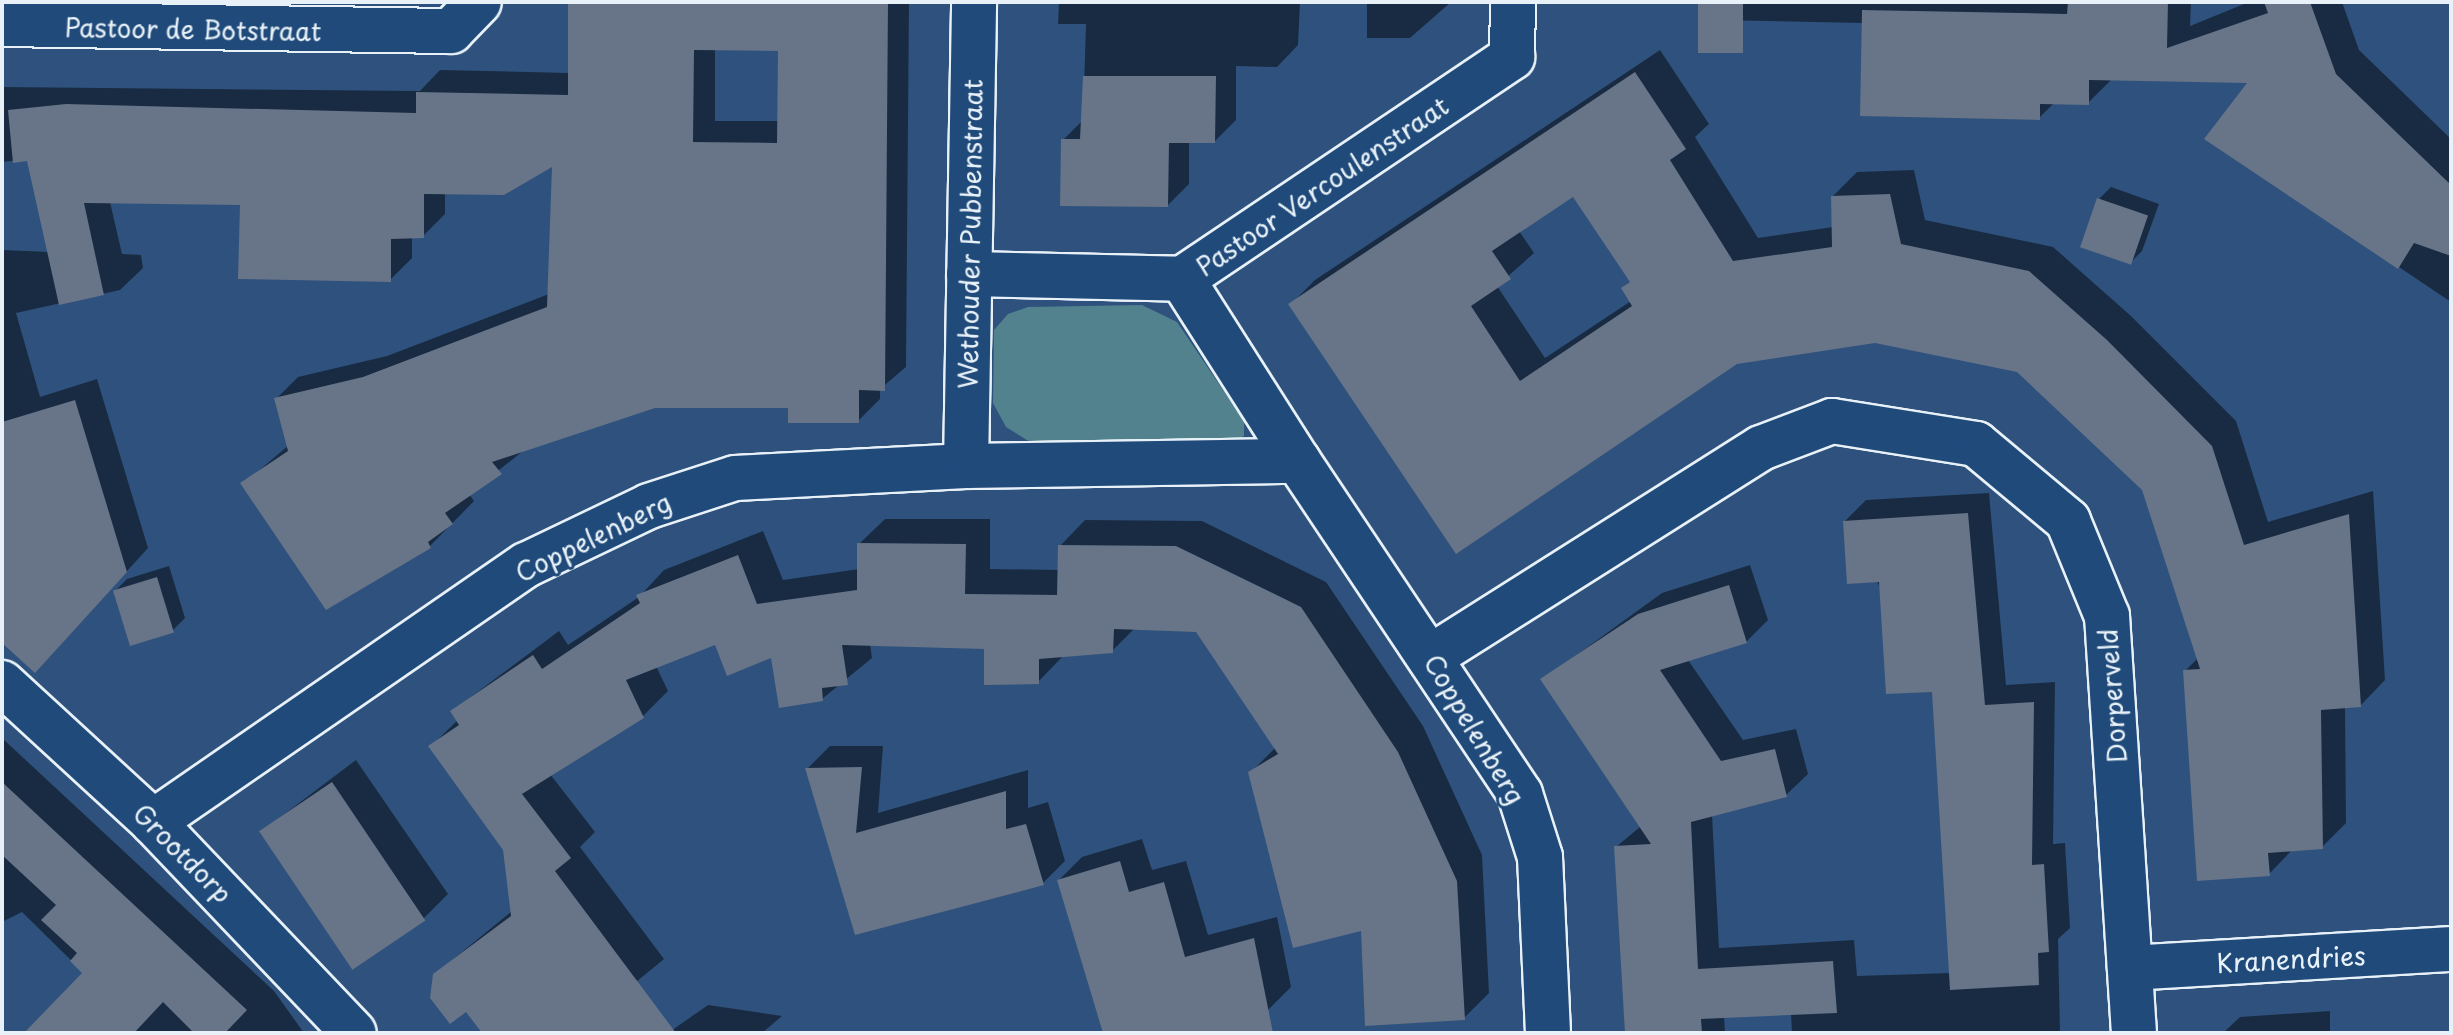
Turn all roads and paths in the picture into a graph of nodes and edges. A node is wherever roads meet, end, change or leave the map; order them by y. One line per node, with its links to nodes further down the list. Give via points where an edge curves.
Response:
1 (479, 2): 4 (street, Pastoor de Botstraat, via 451,31)
2 (974, 2): 6 (street, Wethouder Pubbenstraat)
3 (1513, 2): 7 (street, Pastoor Vercoulenstraat, via 1512,57)
4 (384, 17): 5 (street, Pastoor de Botstraat)
5 (2, 24)
6 (969, 274): 7 (street, Pastoor Vercoulenstraat); 9 (street, Wethouder Pubbenstraat)
7 (1182, 279): 8 (street, Coppelenberg)
8 (1298, 461): 9 (street, Coppelenberg); 10 (street, Coppelenberg)
9 (966, 466): 12 (street, Coppelenberg, via 735,478 649,506 526,565)
10 (1432, 656): 14 (street, Dorperveld, via 1761,448 1832,421 1976,444 2068,521 2107,616); 16 (street, Coppelenberg, via 1520,794 1540,857)
11 (2, 683): 12 (street, Grootdorp)
12 (153, 822): 15 (street, Grootdorp)
13 (2451, 949): 14 (street, Kranendries)
14 (2130, 968): 17 (street, Dorperveld)
15 (354, 1033)
16 (1548, 1033)
17 (2134, 1033)

